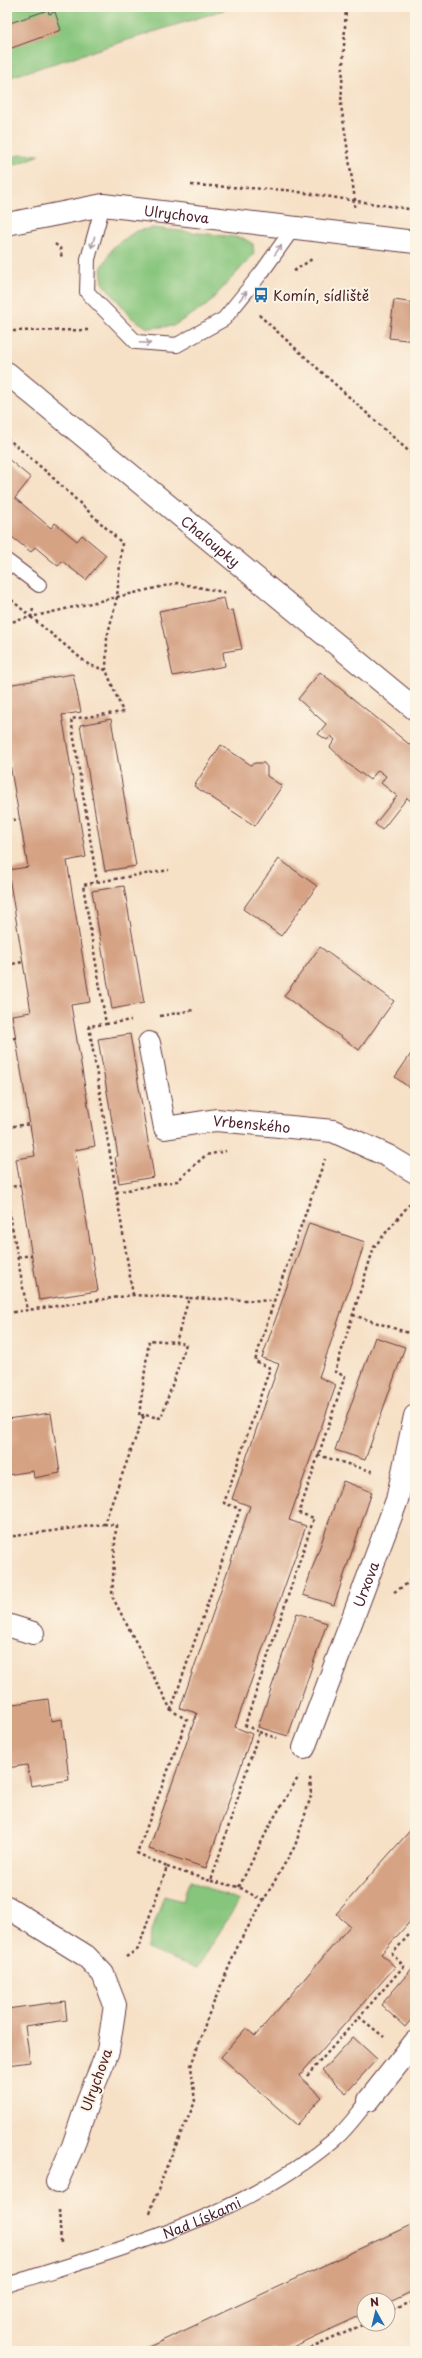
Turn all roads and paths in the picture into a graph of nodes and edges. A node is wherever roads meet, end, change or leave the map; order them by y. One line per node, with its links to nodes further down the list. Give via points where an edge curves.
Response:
1 (346, 7): 5 (path, via 341,105 355,200)
2 (103, 205): 3 (street, Ulrychova); 4 (street, Ulrychova); 4 (lane, one-way to 4, via 88,259 86,292 136,342 177,345 224,319)
3 (7, 224)
4 (294, 227): 5 (street, Ulrychova)
5 (348, 232): 7 (street, Ulrychova)
6 (52, 242): 8 (path, via 60,248)
7 (415, 242)
8 (63, 262)
9 (257, 313): 14 (path)
10 (85, 323): 11 (path)
11 (89, 330)
12 (7, 373): 23 (street, Chaloupky)
13 (7, 438): 19 (path, via 122,543)
14 (415, 457)
15 (7, 561): 16 (lane)
16 (39, 585): 20 (path)
17 (215, 589): 19 (path, via 178,583)
18 (7, 596): 20 (path)
19 (117, 597): 20 (path); 22 (path, via 107,638)
20 (31, 617): 21 (path); 22 (path, via 89,665)
21 (7, 623)
22 (106, 670): 27 (path, via 123,712 71,719)
23 (415, 709)
24 (20, 819): 25 (path)
25 (7, 821)
26 (169, 870): 27 (path)
27 (96, 882): 35 (path, via 83,885)
28 (12, 895): 29 (path)
29 (7, 896)
30 (23, 962): 31 (path)
31 (7, 965)
32 (194, 1010): 33 (path)
33 (156, 1016)
34 (134, 1020): 35 (path)
35 (106, 1024): 46 (path, via 89,1026)
36 (16, 1038): 37 (path)
37 (7, 1040)
38 (149, 1043): 43 (street, Vrbenského, via 165,1128 216,1120 333,1131 388,1156)
39 (30, 1124): 40 (path)
40 (7, 1127)
41 (229, 1151): 46 (path, via 206,1155 177,1181)
42 (327, 1153): 53 (path)
43 (415, 1172)
44 (20, 1185): 45 (path)
45 (7, 1188)
46 (116, 1192): 51 (path)
47 (7, 1198): 50 (path)
48 (415, 1198): 56 (path, via 374,1247)
49 (32, 1254): 50 (path)
50 (18, 1257): 54 (path)
51 (133, 1295): 52 (path); 54 (path)
52 (189, 1298): 53 (path); 58 (path)
53 (274, 1301): 67 (path, via 255,1361 270,1368 224,1502 240,1509)
54 (27, 1310): 55 (path)
55 (7, 1313)
56 (353, 1315): 57 (path); 61 (path, via 335,1372 345,1376)
57 (415, 1335)
58 (176, 1342): 59 (path, via 186,1344 161,1418); 59 (path, via 149,1340 139,1416)
59 (144, 1416): 63 (path)
60 (415, 1416): 62 (street, Urxova)
61 (318, 1455): 62 (path); 72 (path, via 299,1513 314,1518 245,1725 259,1732)
62 (401, 1480): 68 (street, Urxova, via 397,1500)
63 (104, 1524): 64 (path); 67 (path, via 116,1525 112,1596)
64 (7, 1536)
65 (7, 1625): 66 (street)
66 (33, 1633)
67 (171, 1710): 71 (path, via 187,1720 137,1853)
68 (304, 1748)
69 (310, 1772): 74 (path, via 310,1796 295,1846)
70 (301, 1774): 73 (path, via 272,1821)
71 (167, 1867): 72 (path); 77 (path, via 138,1949)
72 (211, 1881): 73 (path)
73 (239, 1888): 74 (path)
74 (263, 1901): 82 (path, via 240,1941 208,2016 191,2066 195,2102 166,2168)
75 (7, 1907): 77 (street, Ulrychova, via 86,1956)
76 (415, 1928): 79 (path, via 392,1954 404,1966)
77 (104, 1974): 81 (street, Ulrychova, via 115,2005 108,2051)
78 (415, 2042): 80 (street)
79 (307, 2076)
80 (369, 2100): 82 (lane, Nad Lískami, via 336,2139 288,2172 232,2205)
81 (57, 2182): 83 (path)
82 (140, 2241): 83 (lane, Nad Lískami)
83 (63, 2267): 84 (lane, Nad Lískami)
84 (7, 2285)
85 (415, 2300): 86 (path)
86 (396, 2309)
87 (356, 2328): 88 (path)
88 (305, 2351)

